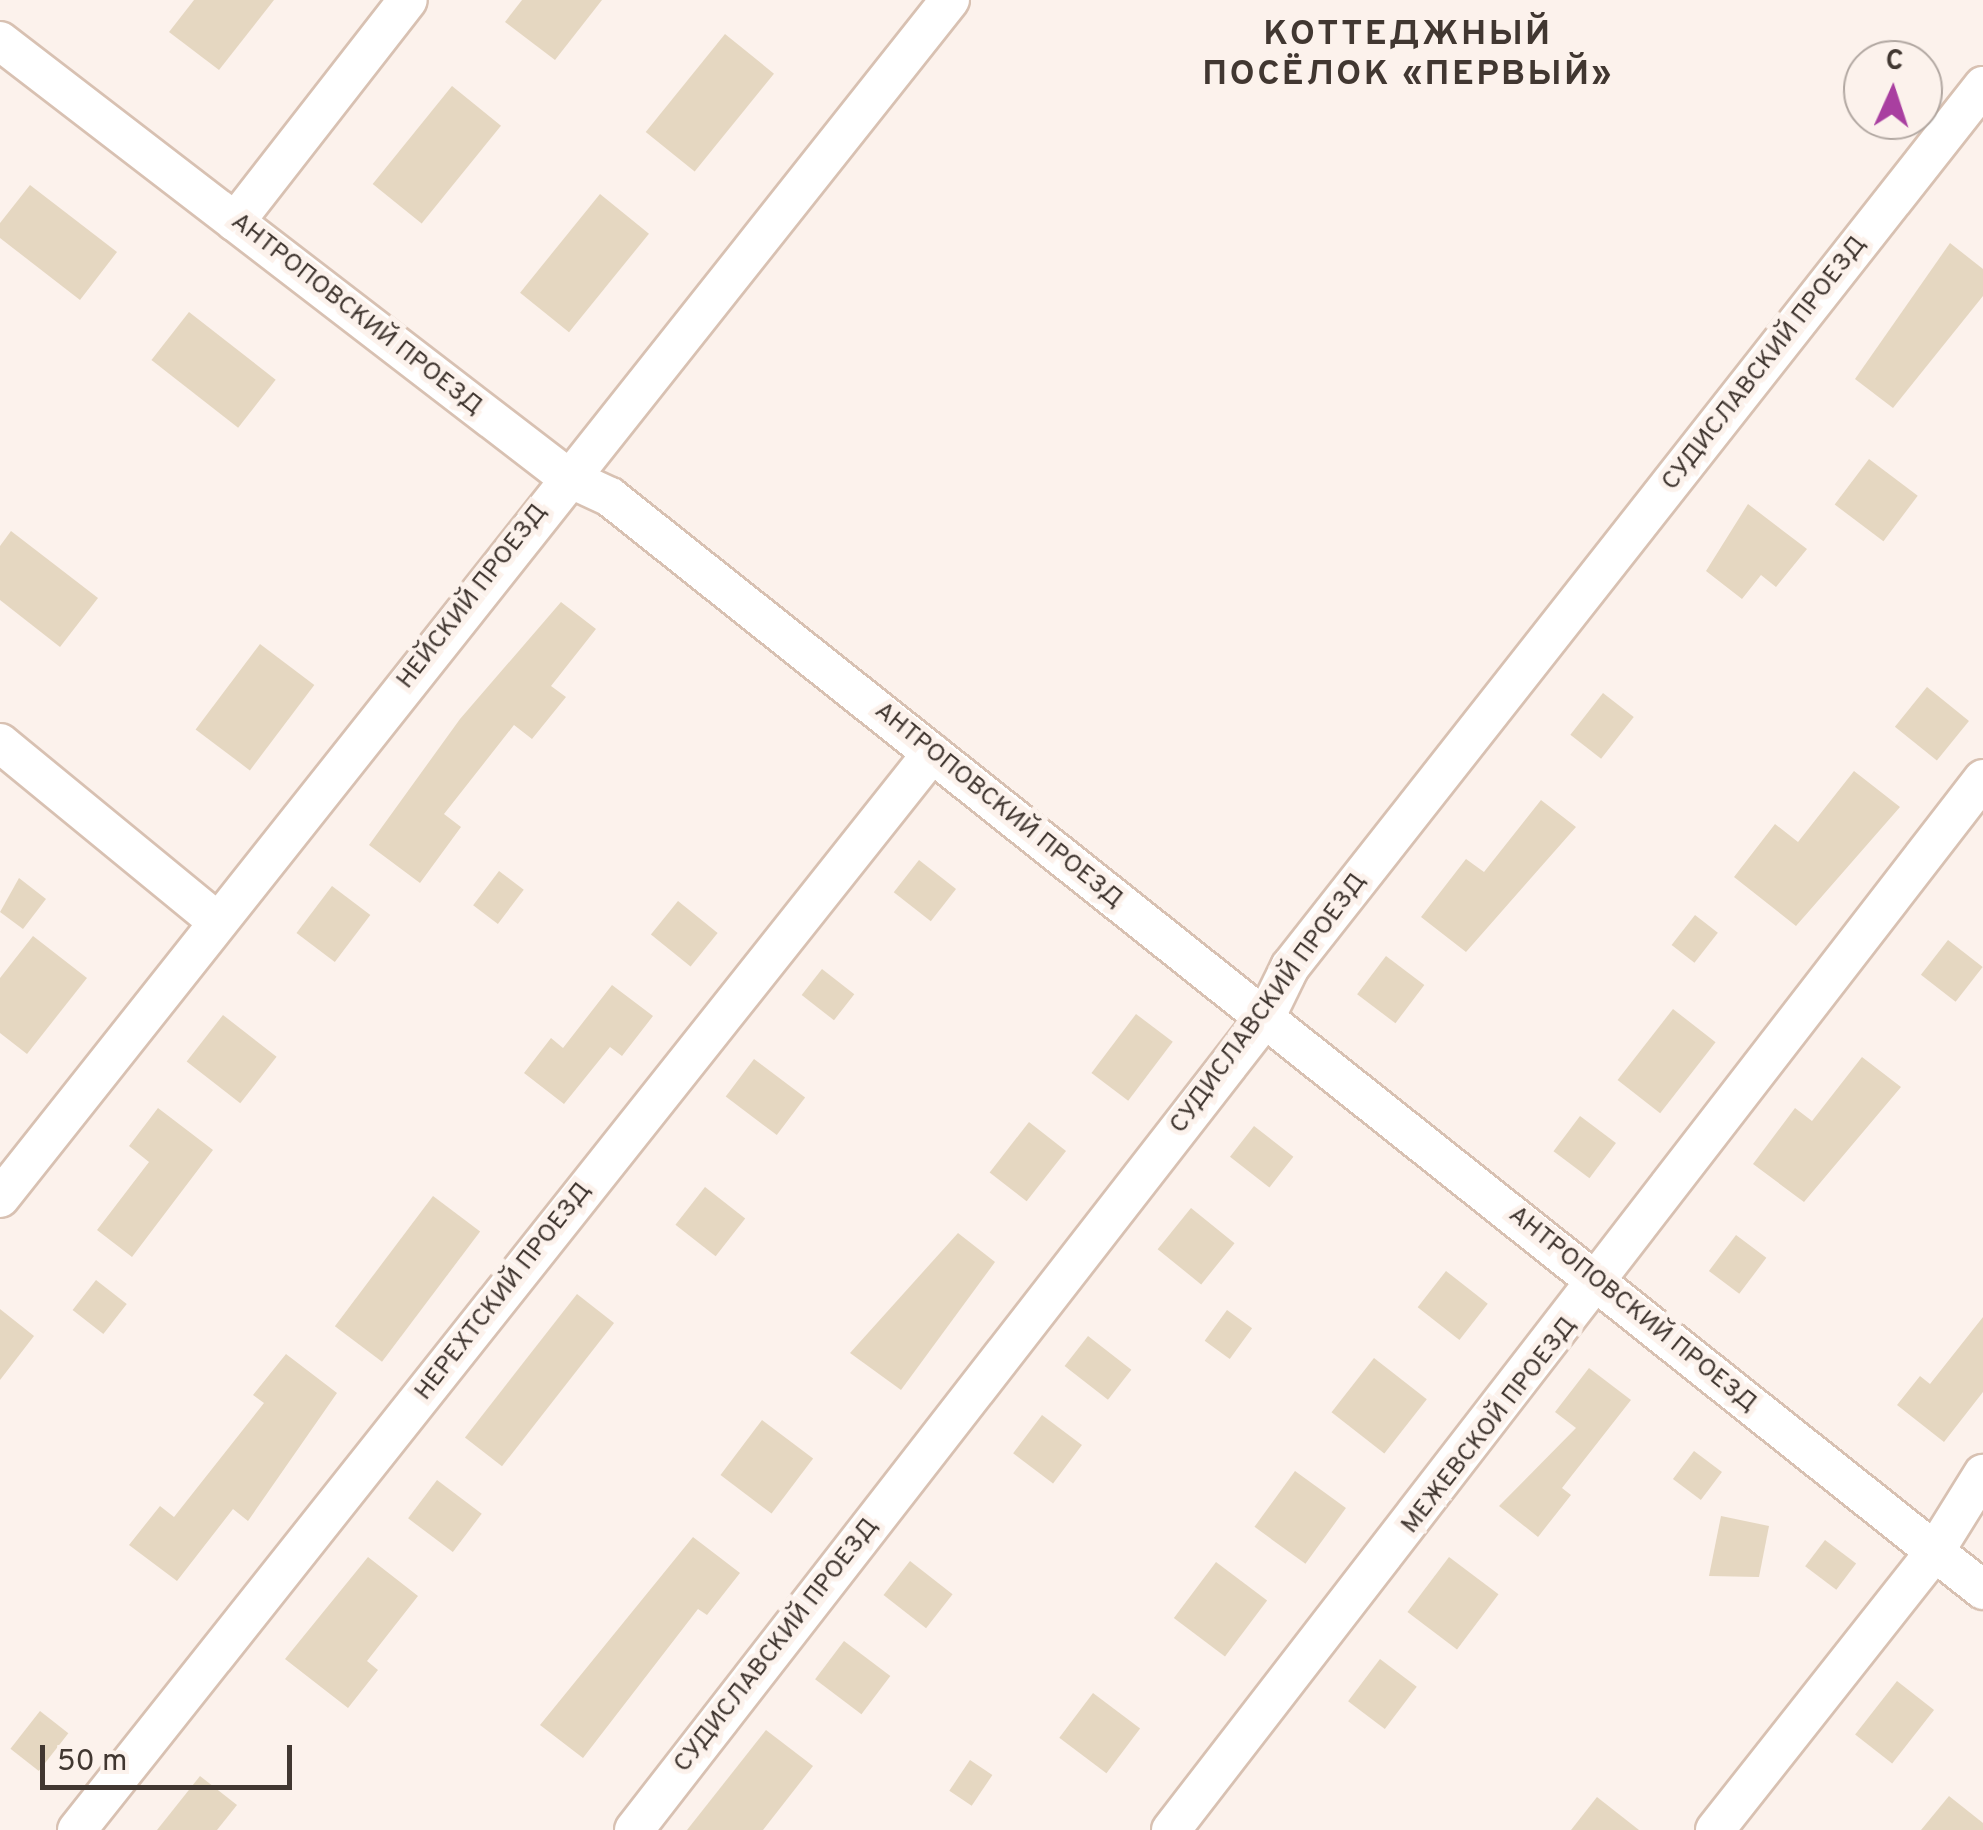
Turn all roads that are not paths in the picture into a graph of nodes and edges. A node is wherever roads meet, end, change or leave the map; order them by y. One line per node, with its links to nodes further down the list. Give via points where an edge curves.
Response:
1 (408, 0): 5 (street)
2 (950, 0): 6 (street, НЕЙСКИЙ ПРОЕЗД)
3 (0, 41): 5 (street, АНТРОПОВСКИЙ ПРОЕЗД)
4 (1983, 86): 11 (street, СУДИСЛАВСКИЙ ПРОЕЗД, via 1290,967)
5 (235, 222): 6 (street, АНТРОПОВСКИЙ ПРОЕЗД)
6 (567, 477): 8 (street, АНТРОПОВСКИЙ ПРОЕЗД, via 610,497); 10 (street, НЕЙСКИЙ ПРОЕЗД)
7 (0, 744): 10 (street)
8 (932, 753): 11 (street, АНТРОПОВСКИЙ ПРОЕЗД); 17 (street, НЕРЕХТСКИЙ ПРОЕЗД)
9 (1983, 779): 13 (street, МЕЖЕВСКОЙ ПРОЕЗД, via 1626,1230)
10 (218, 921): 12 (street, НЕЙСКИЙ ПРОЕЗД)
11 (1265, 1018): 13 (street, АНТРОПОВСКИЙ ПРОЕЗД); 18 (street, СУДИСЛАВСКИЙ ПРОЕЗД)
12 (0, 1198)
13 (1600, 1285): 15 (street, АНТРОПОВСКИЙ ПРОЕЗД); 19 (street, МЕЖЕВСКОЙ ПРОЕЗД)
14 (1983, 1474): 15 (street)
15 (1935, 1551): 16 (street, АНТРОПОВСКИЙ ПРОЕЗД); 20 (street)
16 (1983, 1590)
17 (77, 1830)
18 (634, 1830)
19 (1171, 1830)
20 (1715, 1830)

